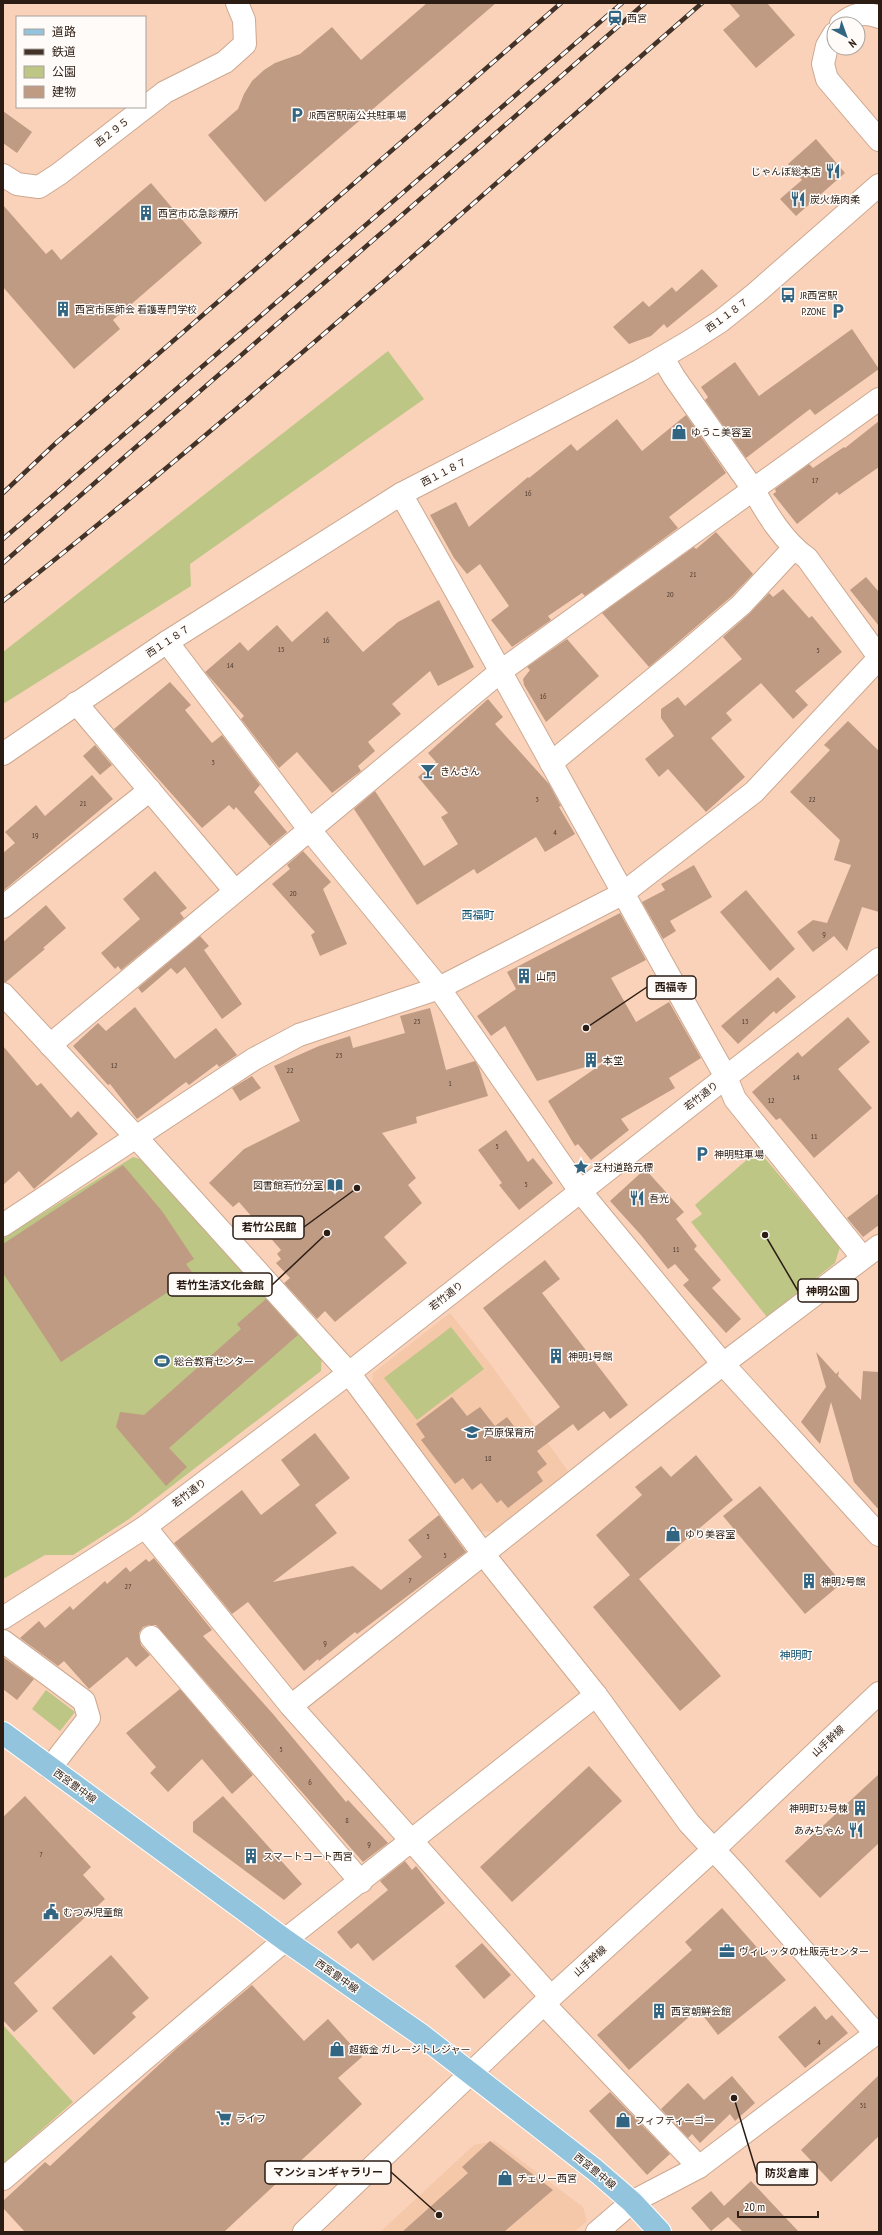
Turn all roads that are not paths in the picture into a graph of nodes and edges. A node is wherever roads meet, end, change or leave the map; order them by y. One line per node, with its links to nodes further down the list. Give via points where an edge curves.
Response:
1 (237, 3): 5 (street, 西２９５, via 244,20 245,44 225,62 165,92)
2 (851, 16): 3 (street, via 868,13)
3 (879, 17)
4 (826, 46): 7 (street, via 823,64 827,79)
5 (146, 107)
6 (144, 108): 8 (street, 西２９５, via 39,187 17,184)
7 (879, 140)
8 (3, 175)
9 (879, 185): 10 (street, 西１１８７, via 742,305)
10 (663, 358): 12 (street, via 698,414); 13 (street, 西１１８７)
11 (879, 399): 12 (street)
12 (753, 490): 14 (street); 17 (street)
13 (401, 494): 15 (street, 西１１８７); 17 (street)
14 (793, 549): 16 (street, via 807,558); 20 (street, via 741,605)
15 (166, 642): 18 (street, 西１１８７); 22 (street)
16 (879, 657): 24 (street, via 754,792)
17 (501, 671): 20 (street); 22 (street)
18 (76, 703): 19 (street, 西１１８７); 21 (street)
19 (3, 754)
20 (551, 763): 24 (street)
21 (150, 790): 23 (street); 25 (street)
22 (309, 829): 23 (street); 27 (street)
23 (235, 891): 29 (street)
24 (622, 894): 27 (street); 30 (street)
25 (3, 907)
26 (879, 959): 30 (street, 若竹通り)
27 (439, 988): 31 (street, via 299,1035 254,1059); 32 (street)
28 (3, 994): 29 (street)
29 (50, 1045): 31 (street)
30 (726, 1076): 32 (street, 若竹通り); 34 (street, via 735,1098)
31 (136, 1137): 33 (street); 36 (street)
32 (580, 1192): 35 (street); 36 (street, 若竹通り)
33 (3, 1225)
34 (870, 1252): 35 (street)
35 (723, 1364): 38 (street); 39 (street)
36 (349, 1373): 37 (street, 若竹通り); 39 (street)
37 (145, 1527): 40 (street, 若竹通り); 45 (street)
38 (879, 1535)
39 (484, 1555): 44 (street); 45 (street)
40 (3, 1618)
41 (151, 1637): 50 (street)
42 (3, 1641): 47 (street, via 84,1701 90,1718)
43 (879, 1693): 49 (street, 山手幹線)
44 (596, 1695): 48 (street); 49 (street, via 689,1824)
45 (291, 1706): 48 (street)
46 (3, 1733): 47 (main road, 西宮豊中線)
47 (50, 1768): 51 (main road, 西宮豊中線)
48 (412, 1841): 50 (street); 52 (street)
49 (713, 1850): 52 (street, 山手幹線); 53 (street)
50 (361, 1882): 51 (street)
51 (285, 1940): 54 (main road, 西宮豊中線, via 420,2034); 56 (street)
52 (548, 2000): 54 (street, 山手幹線); 55 (street)
53 (877, 2032): 55 (street)
54 (469, 2074): 57 (main road, 西宮豊中線, via 595,2170); 58 (street, 山手幹線)
55 (699, 2167): 57 (street)
56 (3, 2179)
57 (632, 2202): 59 (street); 60 (main road, 西宮豊中線)
58 (304, 2232)
59 (597, 2232)
60 (660, 2232)

